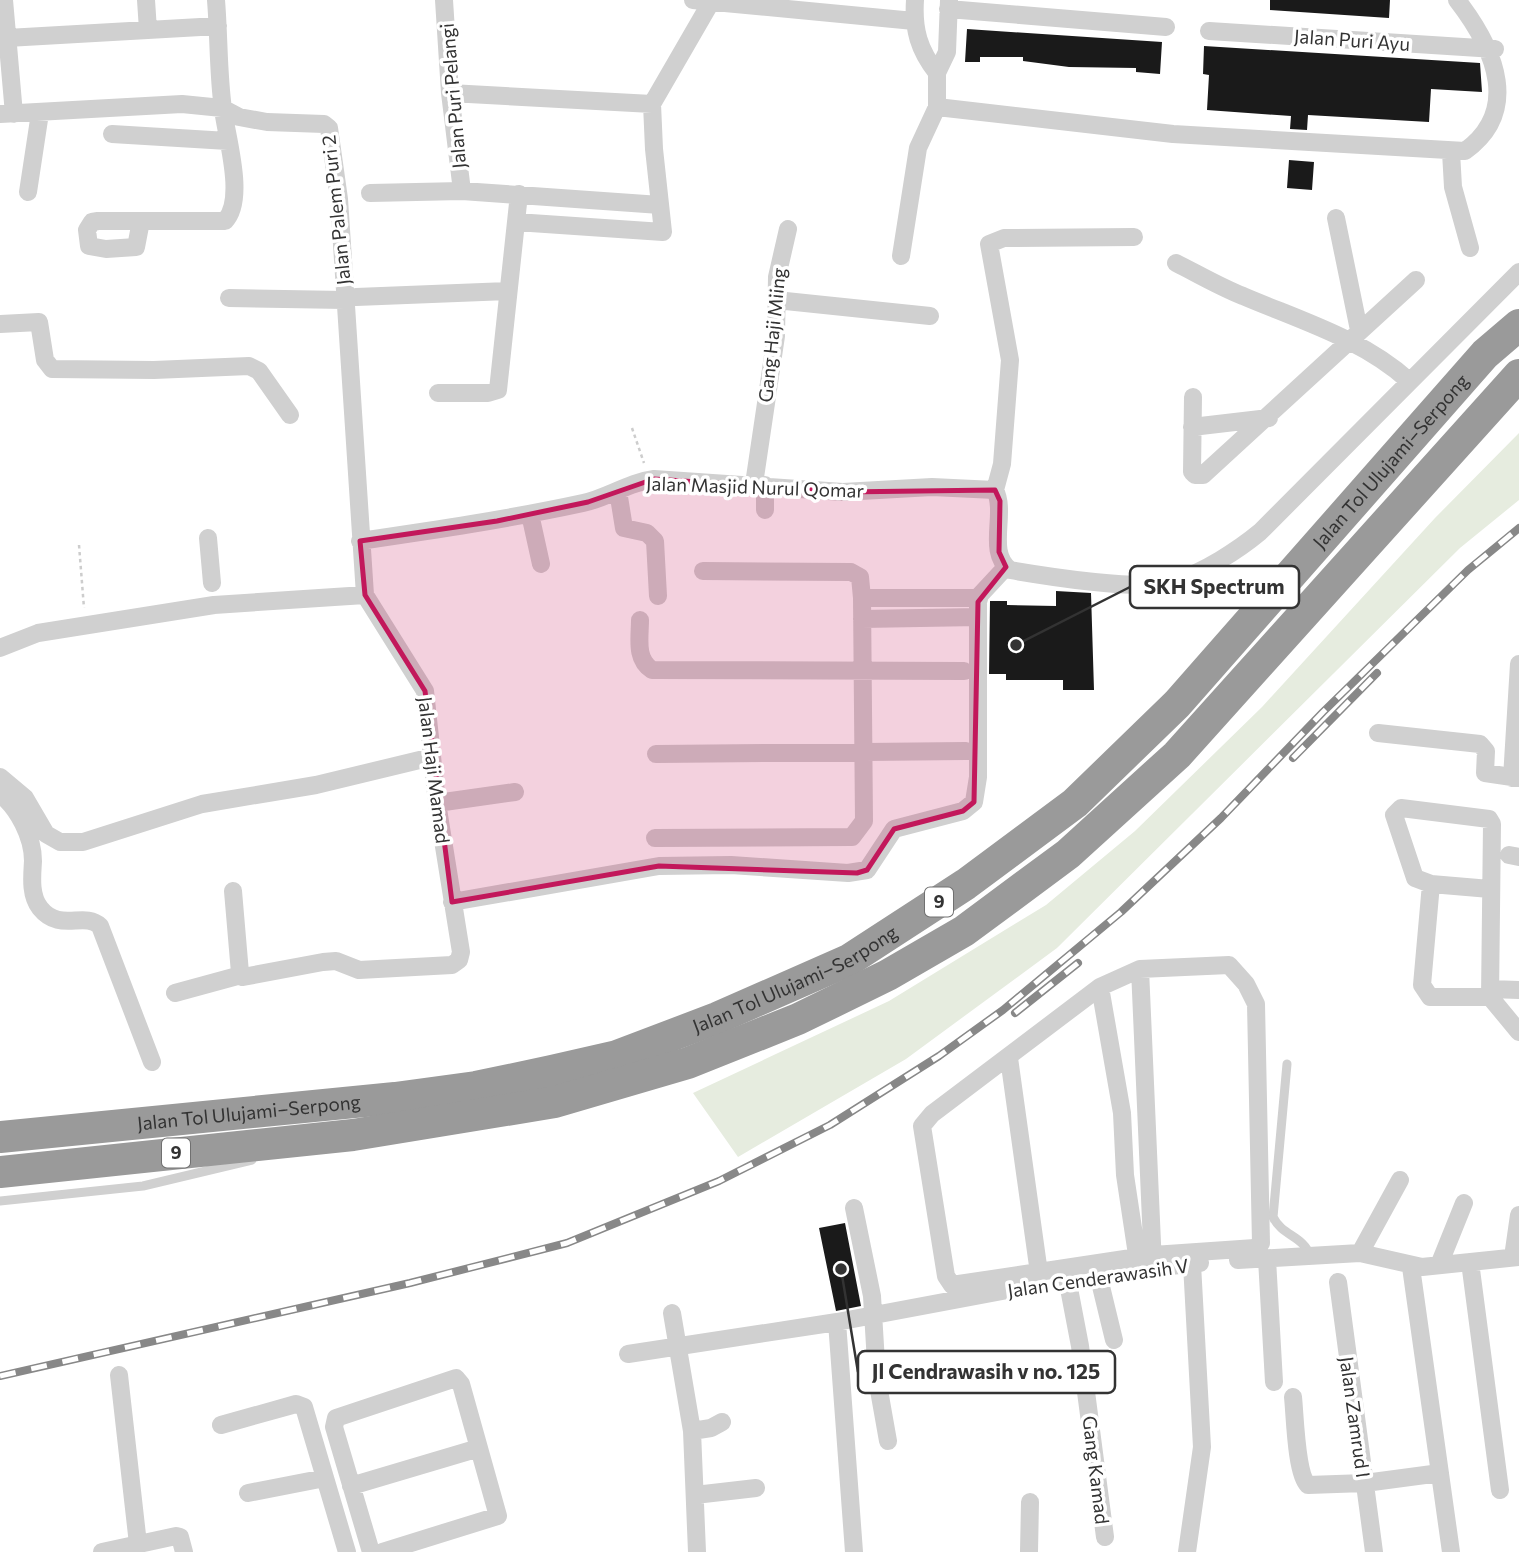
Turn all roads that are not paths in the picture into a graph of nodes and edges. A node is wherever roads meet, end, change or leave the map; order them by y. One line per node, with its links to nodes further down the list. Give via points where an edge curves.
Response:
1 (4, 0): 14 (street)
2 (146, 0): 12 (street)
3 (216, 0): 10 (street)
4 (444, 0): 18 (street, Jalan Puri Pelangi)
5 (915, 0): 9 (street)
6 (1457, 0): 15 (street)
7 (703, 1): 9 (street); 19 (street)
8 (948, 5): 11 (street); 16 (street, via 947,52)
9 (914, 21): 16 (street, via 921,52)
10 (218, 26): 12 (street); 21 (street)
11 (1166, 27)
12 (148, 30): 14 (street)
13 (1209, 31): 15 (street, Jalan Puri Ayu)
14 (7, 38): 24 (street)
15 (1496, 49): 17 (street, via 1513,75)
16 (937, 73): 20 (street)
17 (1514, 88)
18 (450, 93): 19 (street); 28 (street, Jalan Puri Pelangi)
19 (652, 104): 32 (street)
20 (937, 107): 27 (street, via 1173,134); 39 (street, via 918,148)
21 (222, 108): 23 (street, Jalan Palem Puri 2, via 159,104); 26 (street); 45 (street, Jalan Palem Puri 2, via 239,117 329,128)
22 (1512, 112): 27 (street, via 1508,123 1489,141)
23 (40, 113): 24 (street, Jalan Palem Puri 2); 29 (street)
24 (7, 114)
25 (112, 134): 26 (street)
26 (228, 141): 34 (street, via 234,177 232,210 225,221)
27 (1451, 152): 38 (street, via 1453,187)
28 (462, 191): 30 (street, Jalan Puri Pelangi); 31 (street, Jalan Puri Pelangi)
29 (28, 192)
30 (370, 193)
31 (519, 194): 32 (street, Jalan Puri Pelangi); 35 (street)
32 (660, 205): 35 (street, via 663,232)
33 (1336, 218): 50 (street)
34 (141, 221)
35 (516, 222): 43 (street)
36 (788, 229): 46 (street, Gang Haji Miing, via 781,248)
37 (1134, 237): 59 (street, via 1004,238 991,242 988,250 1010,360 1002,464)
38 (1470, 247)
39 (901, 256)
40 (1175, 263): 50 (street, via 1239,295)
41 (1519, 272): 52 (street)
42 (1416, 280): 50 (street)
43 (508, 291): 45 (street); 53 (street, via 498,390)
44 (229, 298): 45 (street)
45 (351, 299): 64 (street, Jalan Palem Puri 2)
46 (776, 300): 47 (street); 58 (street, Gang Haji Miing)
47 (930, 316)
48 (0, 324): 55 (street, via 39,322 45,360 52,369 248,366 259,371)
49 (1519, 326): 108 (highway, Jalan Tol Ulujami–Serpong / 9, via 1485,354 1177,704 1075,803 966,884 849,960 617,1056 501,1082 395,1098)
50 (1353, 335): 52 (street); 56 (street)
51 (1519, 375): 107 (highway, Jalan Tol Ulujami–Serpong / 9, via 1177,755 1068,854 964,931 809,1013 688,1063 555,1102)
52 (1409, 381): 66 (street, via 1260,532 1175,582 1133,583)
53 (438, 393)
54 (1193, 397): 57 (street)
55 (290, 415)
56 (1269, 418): 57 (street); 57 (street, via 1203,475 1192,472)
57 (1192, 427)
58 (759, 485): 59 (street, Jalan Masjid Nurul Qomar, via 842,492); 60 (street, Jalan Masjid Nurul Qomar, via 643,481); 61 (street, Gang Haji Miing)
59 (995, 490): 66 (street, via 1000,501 999,552)
60 (618, 491): 62 (street, Jalan Masjid Nurul Qomar); 70 (street, via 624,527 647,533 655,541)
61 (765, 510)
62 (530, 514): 64 (street, Jalan Masjid Nurul Qomar); 65 (street)
63 (208, 538): 69 (street)
64 (360, 541): 68 (street)
65 (541, 564)
66 (1006, 567): 72 (street)
67 (703, 571): 71 (street, via 851,572 860,577)
68 (365, 595): 69 (street); 84 (street, Jalan Haji Mamad, via 425,691)
69 (213, 596): 76 (street, via 31,635)
70 (658, 596)
71 (862, 598): 72 (street); 74 (street)
72 (979, 598): 73 (street)
73 (978, 617): 74 (street); 94 (street, via 974,802 963,811 894,830 867,870 659,866)
74 (862, 619): 77 (street)
75 (640, 620): 77 (street, via 640,657 652,670)
76 (0, 648)
77 (863, 671): 78 (street); 82 (street)
78 (964, 671)
79 (1519, 676): 86 (street)
80 (1377, 733): 86 (street, via 1480,744 1486,751 1485,773)
81 (966, 751): 82 (street)
82 (863, 752): 83 (street); 90 (street, via 864,821 852,837)
83 (656, 754)
84 (432, 757): 85 (street, via 316,785 202,804 83,842 60,842 46,834 25,798); 89 (street, Jalan Haji Mamad)
85 (0, 777)
86 (1515, 778)
87 (515, 792): 89 (street)
88 (0, 794): 103 (street, via 16,808 27,836 38,906 48,917 62,922 89,921 100,926)
89 (437, 803): 94 (street, Jalan Haji Mamad)
90 (655, 838)
91 (1431, 884): 92 (street); 92 (street, via 1410,871 1394,815 1401,808 1489,819 1494,829); 100 (street, via 1425,992 1430,997)
92 (1490, 889): 100 (street)
93 (233, 891): 96 (street)
94 (452, 902): 96 (street, Jalan Haji Mamad, via 461,952 452,965 359,970 336,961)
95 (1140, 969): 97 (street); 105 (street); 123 (street, via 1229,965 1256,1003 1261,1243 1255,1248)
96 (241, 975): 99 (street)
97 (1100, 987): 102 (street); 106 (street)
98 (1519, 990): 100 (street)
99 (175, 993)
100 (1490, 993): 101 (street)
101 (1519, 1032)
102 (1009, 1058): 128 (street); 128 (street, via 932,1114 922,1126 923,1134 949,1283 957,1286)
103 (152, 1062)
104 (1287, 1064): 120 (lane, via 1273,1217 1278,1227 1308,1247)
105 (1148, 1111): 106 (street); 114 (street)
106 (1122, 1112): 116 (street)
107 (353, 1135): 109 (lane); 111 (highway, Jalan Tol Ulujami–Serpong / 9)
108 (0, 1137)
109 (277, 1154)
110 (264, 1157): 113 (lane, via 142,1186)
111 (0, 1172)
112 (1400, 1180): 119 (street)
113 (0, 1201)
114 (1150, 1203): 116 (street); 123 (street)
115 (1464, 1203): 126 (street)
116 (1131, 1205): 123 (street)
117 (854, 1208): 133 (street)
118 (1519, 1215): 121 (street)
119 (1360, 1253): 120 (street, Jalan Cenderawasih V); 127 (street, Jalan Cenderawasih V)
120 (1310, 1256): 122 (street, Jalan Cenderawasih V)
121 (1516, 1257): 124 (street, Jalan Cenderawasih V)
122 (1267, 1258): 125 (street, Jalan Cenderawasih V); 139 (street)
123 (1146, 1262): 125 (street, Jalan Cenderawasih V); 128 (street); 129 (street, Jalan Cenderawasih V)
124 (1470, 1262): 126 (street, Jalan Cenderawasih V); 151 (street)
125 (1192, 1264): 165 (street, via 1202,1447)
126 (1439, 1265): 127 (street, Jalan Cenderawasih V)
127 (1411, 1267): 146 (street)
128 (1039, 1273)
129 (1098, 1274): 130 (street, Jalan Cenderawasih V); 135 (street)
130 (1067, 1278): 133 (street, Jalan Cenderawasih V); 155 (street, Gang Kamad)
131 (1338, 1282): 148 (street, Jalan Zamrud I)
132 (672, 1313): 136 (street)
133 (873, 1313): 134 (street, Jalan Cenderawasih V); 144 (street, via 877,1379)
134 (837, 1322): 136 (street, Jalan Cenderawasih V); 163 (street)
135 (1114, 1340)
136 (679, 1348): 137 (street, Jalan Cenderawasih V); 143 (street)
137 (628, 1354)
138 (119, 1375): 156 (street)
139 (1274, 1382)
140 (1293, 1397): 148 (street, via 1304,1481 1314,1487)
141 (722, 1422): 143 (street)
142 (221, 1424): 147 (street, via 301,1405)
143 (692, 1431): 153 (street)
144 (888, 1441)
145 (480, 1448): 149 (street); 149 (street, via 461,1384 450,1379 336,1418 334,1427); 161 (street, via 498,1516)
146 (1440, 1473): 148 (street); 167 (street)
147 (325, 1478): 152 (street); 159 (street)
148 (1365, 1483): 166 (street, Jalan Zamrud I)
149 (351, 1486): 160 (street)
150 (756, 1488): 153 (street)
151 (1500, 1490)
152 (248, 1493)
153 (695, 1495): 162 (street)
154 (1030, 1502): 164 (street)
155 (1105, 1536)
156 (138, 1544): 157 (street); 158 (street, via 180,1536)
157 (102, 1552)
158 (184, 1552)
159 (347, 1552)
160 (371, 1552)
161 (383, 1552)
162 (697, 1552)
163 (854, 1552)
164 (1029, 1552)
165 (1187, 1552)
166 (1374, 1552)
167 (1451, 1552)

